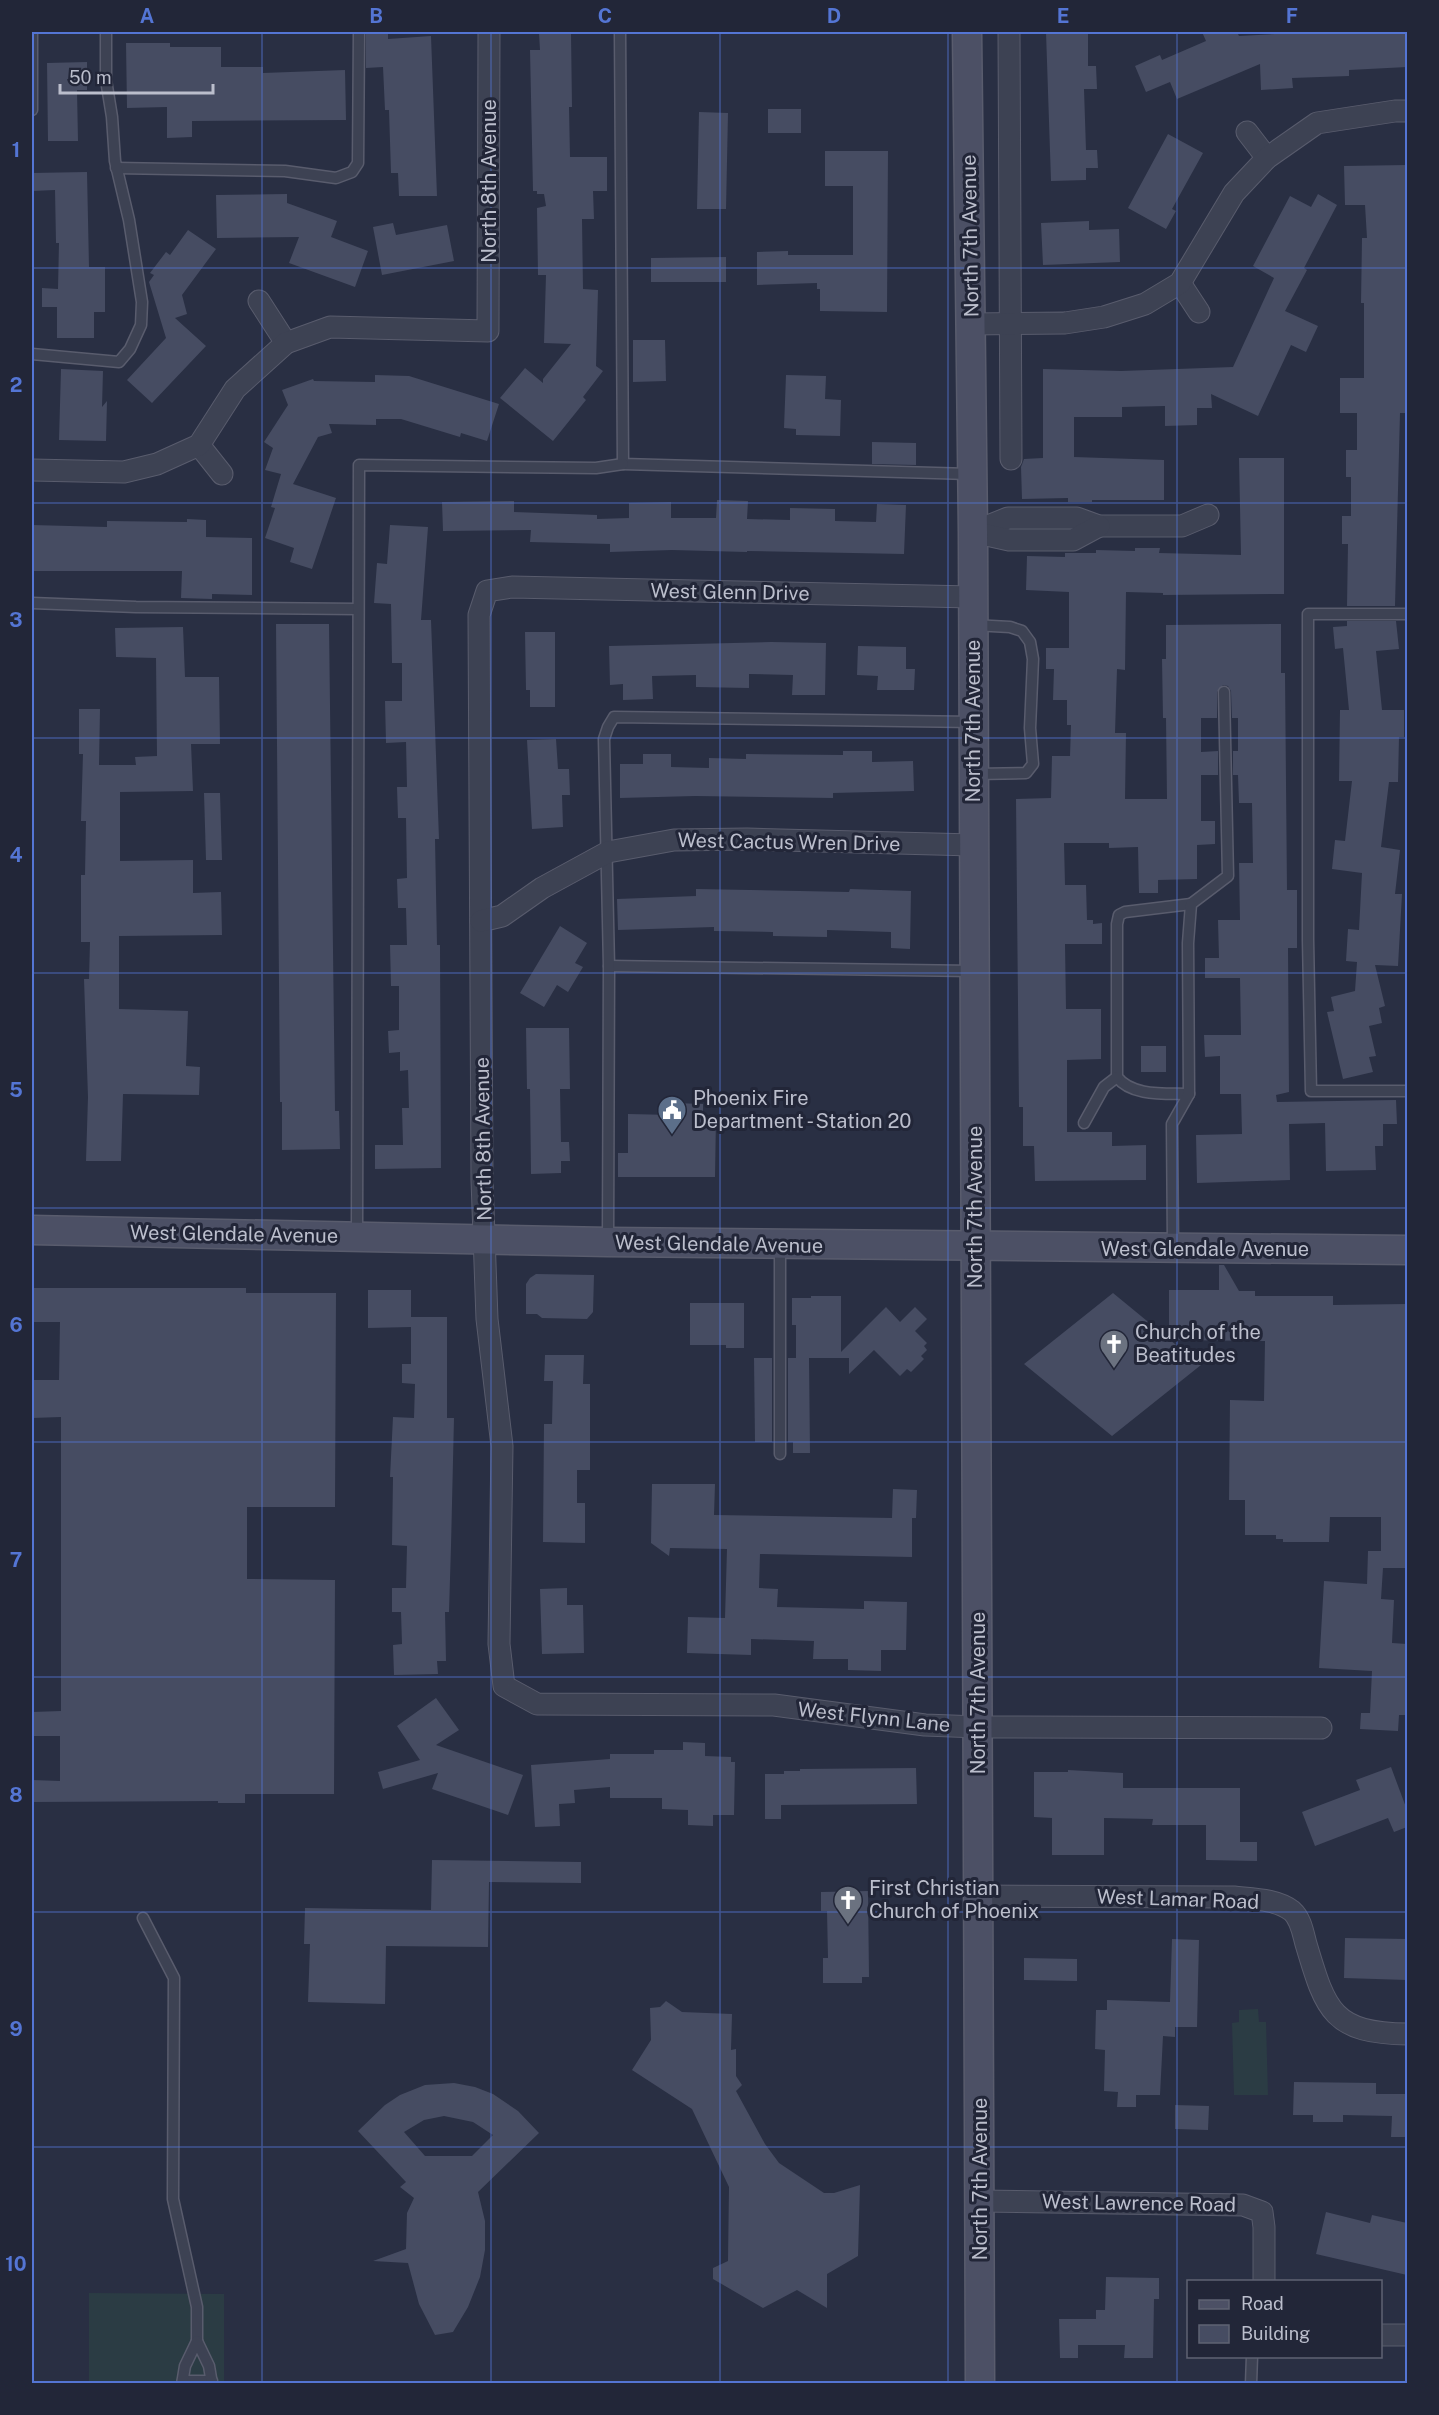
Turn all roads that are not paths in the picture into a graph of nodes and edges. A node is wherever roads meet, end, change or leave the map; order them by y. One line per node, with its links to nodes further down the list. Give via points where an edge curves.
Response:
1 (32, 32): 8 (lane)
2 (106, 32): 12 (lane, via 106,80)
3 (359, 32): 12 (lane, via 358,162 352,172 336,178 285,171)
4 (489, 32): 18 (street, North 8th Avenue, via 488,331 330,327)
5 (620, 32): 22 (lane)
6 (967, 32): 16 (main road, North 7th Avenue)
7 (1009, 32): 17 (street, North 7th Avenue)
8 (32, 110)
9 (1407, 111): 11 (street, via 1317,123)
10 (1247, 132): 11 (street)
11 (1267, 158): 13 (street, via 1234,193)
12 (116, 168): 19 (lane, via 142,302 141,324 130,349 119,362)
13 (1180, 283): 15 (street); 17 (street, via 1145,304 1104,317 1065,323)
14 (259, 301): 18 (street)
15 (1199, 312)
16 (971, 324): 17 (street); 25 (main road, North 7th Avenue)
17 (1012, 324): 21 (street, North 7th Avenue)
18 (286, 343): 20 (street, via 235,389)
19 (32, 354)
20 (199, 445): 23 (street, via 157,464 124,472); 24 (street)
21 (1011, 459)
22 (623, 464): 25 (lane); 31 (lane, via 596,468 359,465)
23 (32, 470)
24 (222, 474)
25 (972, 474): 27 (main road, North 7th Avenue)
26 (1208, 515): 27 (street, via 1182,526 1099,526 1077,518 1008,518)
27 (973, 532): 29 (main road, North 7th Avenue)
28 (487, 591): 29 (street, West Glenn Drive, via 512,587); 40 (street, North 8th Avenue, via 479,615)
29 (973, 597): 33 (main road, North 7th Avenue)
30 (32, 603): 31 (lane, via 136,608)
31 (358, 609): 48 (lane)
32 (1407, 614): 44 (lane, via 1308,614 1311,1091)
33 (973, 626): 35 (main road, North 7th Avenue); 36 (lane, via 1022,630 1030,642 1033,659 1031,769 1015,774)
34 (1224, 692): 39 (lane, via 1228,876)
35 (974, 722): 36 (main road, North 7th Avenue); 38 (lane, via 614,717 604,738)
36 (974, 774): 37 (main road, North 7th Avenue)
37 (973, 845): 38 (street, West Cactus Wren Drive, via 674,840); 42 (main road, North 7th Avenue)
38 (608, 852): 40 (street, West Cactus Wren Drive, via 542,888 502,916); 41 (lane)
39 (1191, 904): 43 (lane, via 1119,915); 45 (lane)
40 (481, 921): 49 (street, North 8th Avenue)
41 (609, 966): 42 (lane); 50 (lane)
42 (973, 971): 52 (main road, North 7th Avenue)
43 (1118, 1077): 45 (lane, via 1124,1086 1135,1090); 46 (lane, via 1104,1087)
44 (1407, 1091)
45 (1190, 1094): 53 (lane, via 1172,1124)
46 (1084, 1123)
47 (32, 1230): 48 (main road, West Glendale Avenue)
48 (357, 1236): 49 (main road, West Glendale Avenue)
49 (484, 1239): 50 (main road, West Glendale Avenue); 56 (street, North 8th Avenue, via 487,1319 502,1446 499,1644)
50 (608, 1242): 51 (main road, West Glendale Avenue)
51 (780, 1244): 52 (main road, West Glendale Avenue); 55 (lane)
52 (975, 1247): 53 (main road, West Glendale Avenue); 57 (main road, North 7th Avenue)
53 (1173, 1249): 54 (main road, West Glendale Avenue)
54 (1407, 1250)
55 (780, 1454)
56 (504, 1686): 57 (street, West Flynn Lane, via 537,1704 774,1706 925,1725)
57 (978, 1727): 58 (street, West Flynn Lane); 59 (main road, North 7th Avenue)
58 (1321, 1728)
59 (979, 1896): 61 (street, West Lamar Road, via 1234,1897 1272,1902 1297,1917 1318,1987 1335,2013 1368,2032); 62 (main road, North 7th Avenue)
60 (142, 1918): 66 (lane, via 174,1978 173,2199 197,2307)
61 (1407, 2034)
62 (980, 2201): 63 (street, West Lawrence Road, via 1243,2205 1262,2212); 70 (main road, North 7th Avenue)
63 (1264, 2280)
64 (1382, 2335): 65 (street)
65 (1407, 2336)
66 (197, 2341): 68 (lane); 69 (lane)
67 (1251, 2358): 71 (lane)
68 (182, 2382): 69 (lane)
69 (212, 2382)
70 (980, 2384)
71 (1251, 2384)

